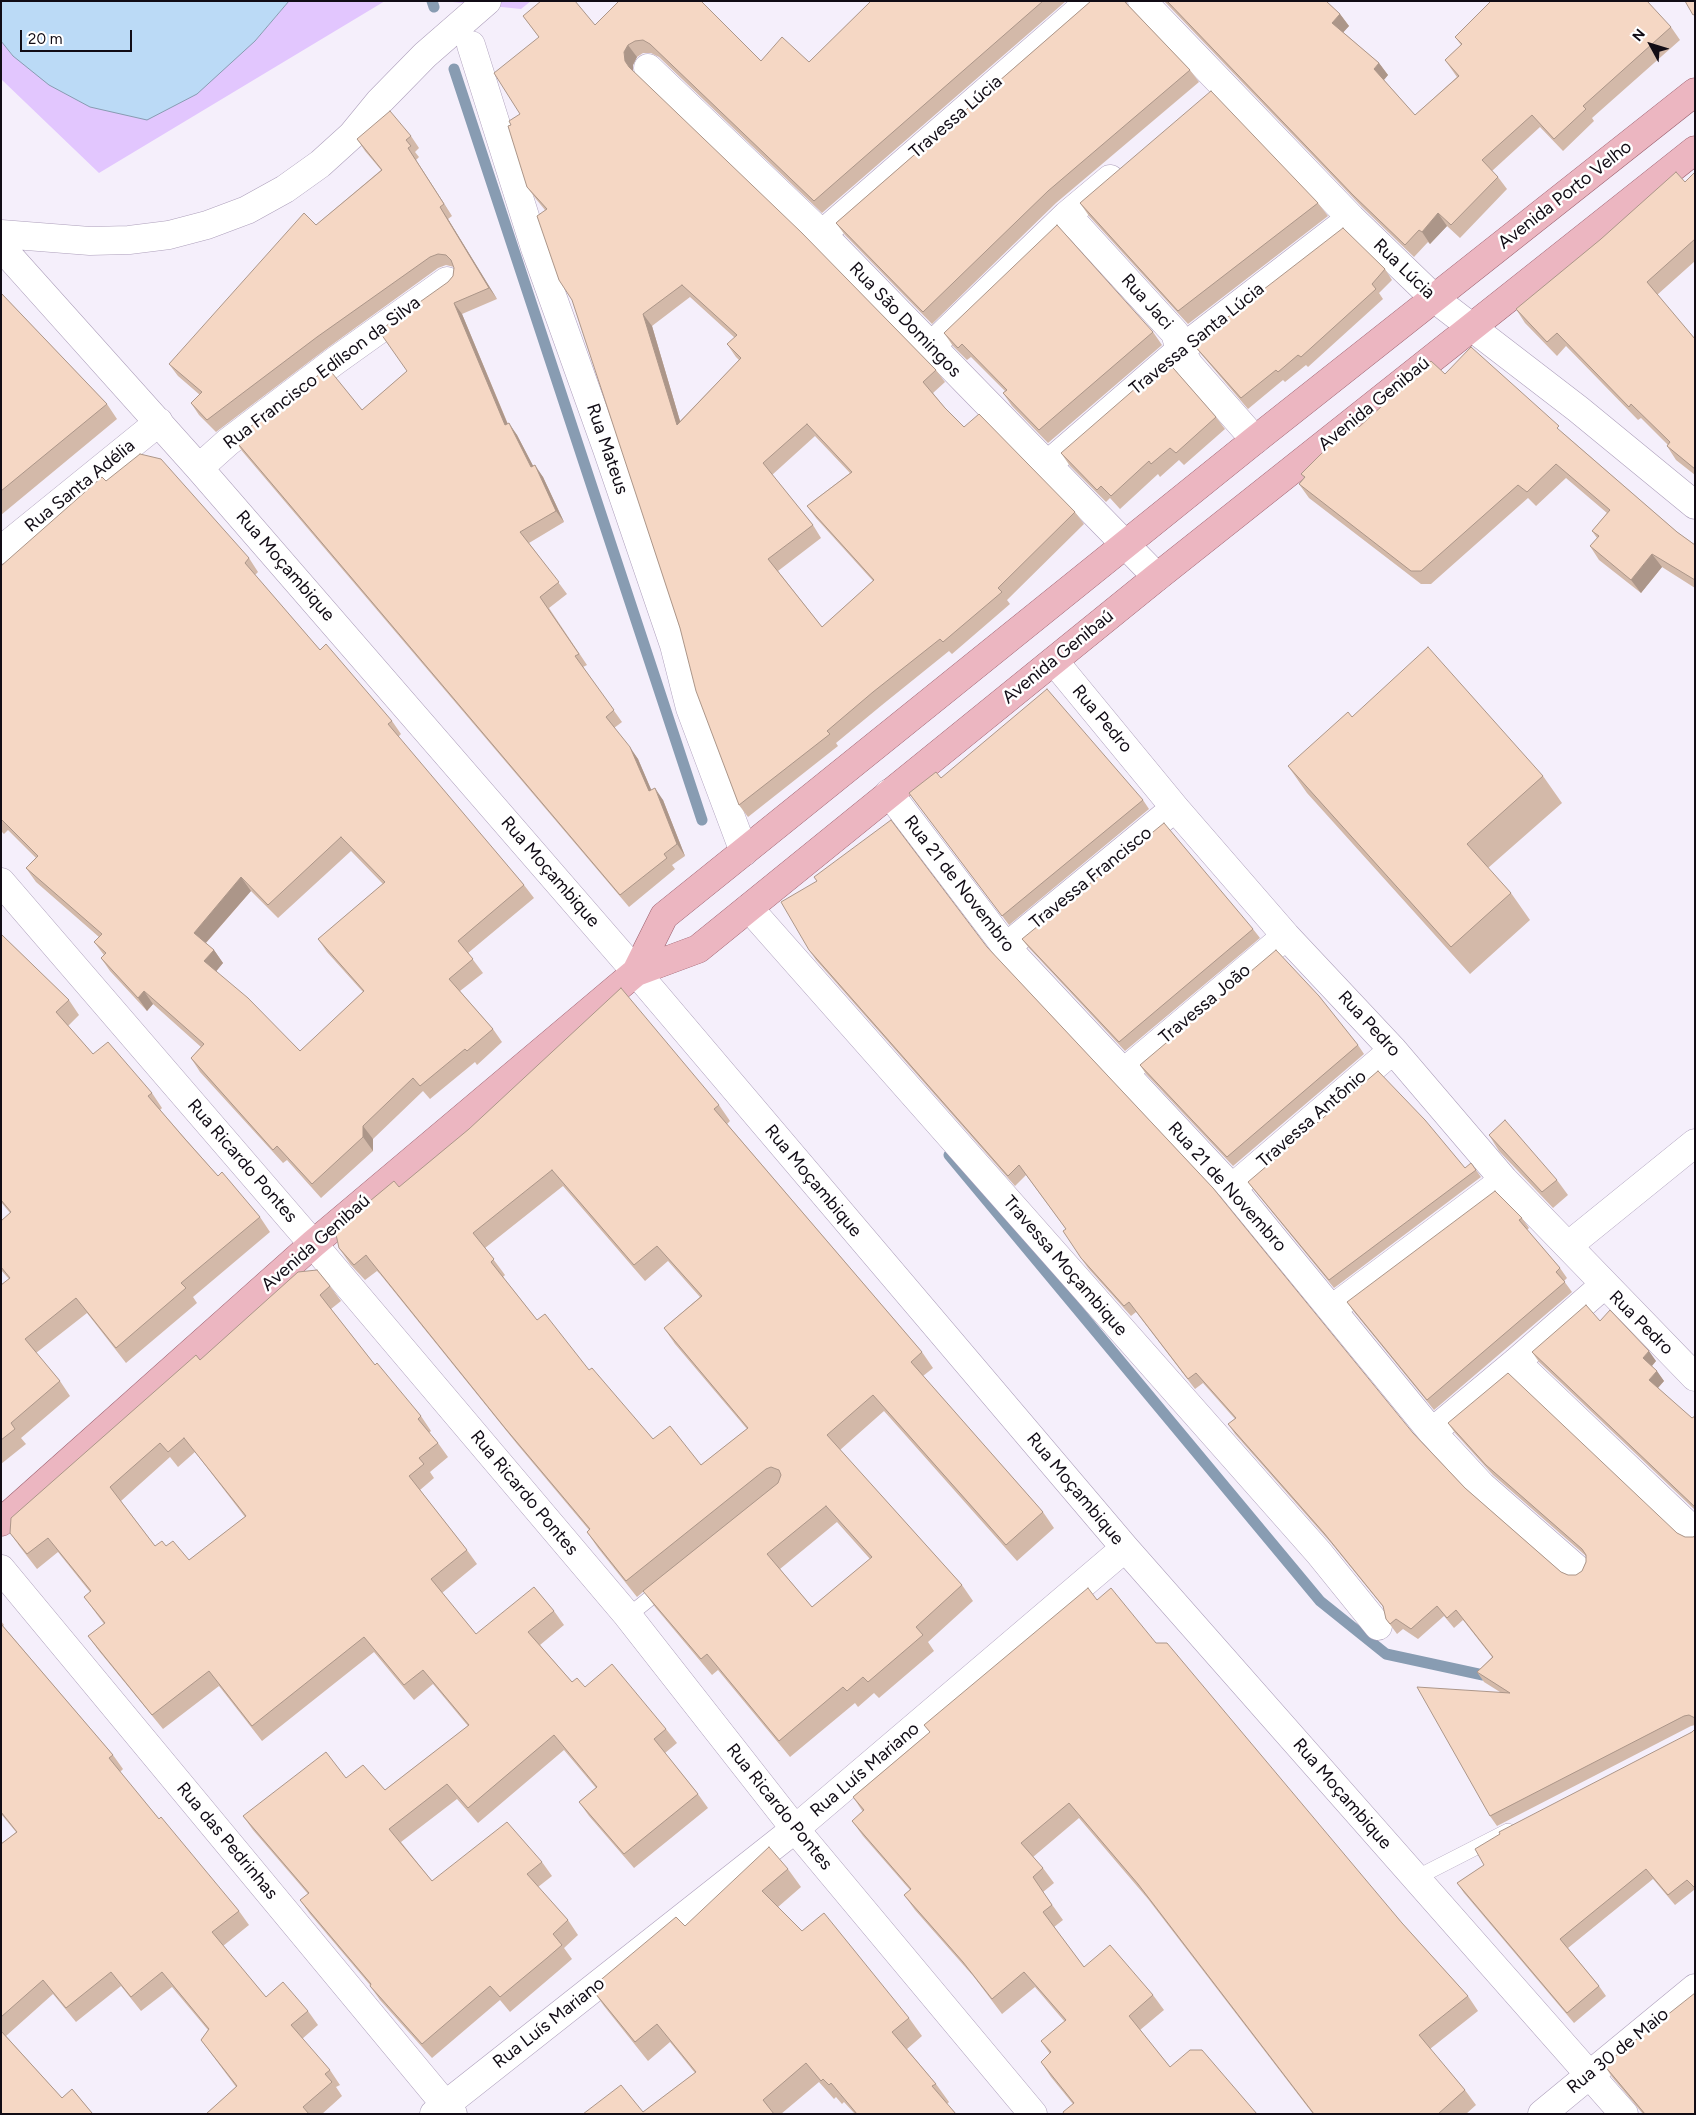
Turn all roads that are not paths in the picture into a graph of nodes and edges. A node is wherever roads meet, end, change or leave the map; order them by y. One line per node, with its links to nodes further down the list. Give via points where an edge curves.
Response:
1 (487, 1): 13 (street, via 425,55 320,164 247,210 188,230 130,240 90,241)
2 (1090, 1): 14 (street, Travessa Lúcia)
3 (1142, 1): 6 (street, Rua Lúcia)
4 (471, 44): 32 (street, Rua Mateus, via 535,248 608,449 674,646 690,708)
5 (648, 68): 14 (street, Rua São Domingos)
6 (1222, 84): 8 (street); 12 (street, Rua Lúcia)
7 (1695, 92): 17 (main road, Avenida Porto Velho)
8 (1200, 102)
9 (1695, 150): 18 (main road)
10 (1126, 165): 11 (street)
11 (1067, 215): 19 (street); 20 (street, Rua Jaci, via 1175,333)
12 (1351, 218): 17 (street, Rua Lúcia); 20 (street, Travessa Santa Lúcia)
13 (1, 234)
14 (822, 234): 19 (street, Rua São Domingos)
15 (1, 247): 21 (street, Rua Moçambique)
16 (447, 281): 24 (street, Rua Francisco Edílson da Silva, via 228,442)
17 (1434, 299): 18 (street, Rua Lúcia); 22 (main road, Avenida Genibaú)
18 (1472, 327): 25 (street, Rua Lúcia); 28 (main road, Avenida Genibaú)
19 (930, 346): 23 (street, Rua São Domingos)
20 (1180, 350): 22 (street, Rua Jaci, via 1189,365); 23 (street, Travessa Santa Lúcia)
21 (159, 422): 24 (street, Rua Moçambique); 27 (street, Rua Santa Adélia)
22 (1255, 440): 26 (main road, Avenida Genibaú)
23 (1047, 465): 26 (street, Rua São Domingos)
24 (199, 468): 37 (street, Rua Moçambique)
25 (1695, 506)
26 (1125, 544): 28 (street, Rua São Domingos); 32 (main road, Avenida Genibaú)
27 (1, 550)
28 (1158, 577): 29 (main road, Avenida Genibaú)
29 (1054, 661): 30 (main road, Avenida Genibaú); 31 (street, Rua Pedro)
30 (889, 793): 34 (main road, Avenida Genibaú); 36 (street, Rua 21 de Novembro)
31 (1175, 808): 35 (street, Rua Pedro); 36 (street, Travessa Francisco)
32 (744, 852): 37 (main road, Avenida Genibaú, via 664,916)
33 (1, 882): 43 (street, Rua Ricardo Pontes)
34 (749, 908): 37 (main road, Avenida Genibaú, via 698,949); 57 (street, Travessa Moçambique, via 1319,1553)
35 (1286, 936): 38 (street, Rua Pedro); 39 (street, Travessa João)
36 (1006, 947): 39 (street, Rua 21 de Novembro)
37 (636, 972): 43 (main road, Avenida Genibaú); 52 (street, Rua Moçambique)
38 (1393, 1050): 41 (street, Rua Pedro); 42 (street, Travessa Antônio)
39 (1123, 1073): 42 (street, Rua 21 de Novembro)
40 (1695, 1143): 44 (street)
41 (1504, 1180): 44 (street, Rua Pedro); 46 (street)
42 (1232, 1188): 46 (street, Rua 21 de Novembro)
43 (313, 1244): 50 (main road, Avenida Genibaú); 56 (street, Rua Ricardo Pontes)
44 (1569, 1245): 45 (street, Rua Pedro)
45 (1604, 1285): 47 (street); 48 (street, Rua Pedro)
46 (1332, 1308): 49 (street, Rua 21 de Novembro)
47 (1516, 1362): 49 (street); 51 (street)
48 (1695, 1377)
49 (1432, 1432): 54 (street, Rua 21 de Novembro, via 1482,1486)
50 (1, 1522)
51 (1695, 1532)
52 (1124, 1548): 59 (street, Rua Luís Mariano); 60 (street, Rua Moçambique)
53 (1, 1569): 63 (street, Rua das Pedrinhas)
54 (1578, 1570)
55 (674, 1579): 56 (lane)
56 (628, 1616): 59 (street, Rua Ricardo Pontes)
57 (1378, 1626)
58 (1522, 1824): 60 (lane)
59 (795, 1829): 63 (street, Rua Luís Mariano); 64 (street, Rua Ricardo Pontes)
60 (1416, 1878): 62 (street, Rua Moçambique)
61 (1695, 1988): 62 (street, Rua 30 de Maio)
62 (1589, 2074): 65 (street, Rua 30 de Maio); 66 (street, Rua Moçambique)
63 (444, 2111)
64 (1033, 2114)
65 (1542, 2114)
66 (1624, 2114)

